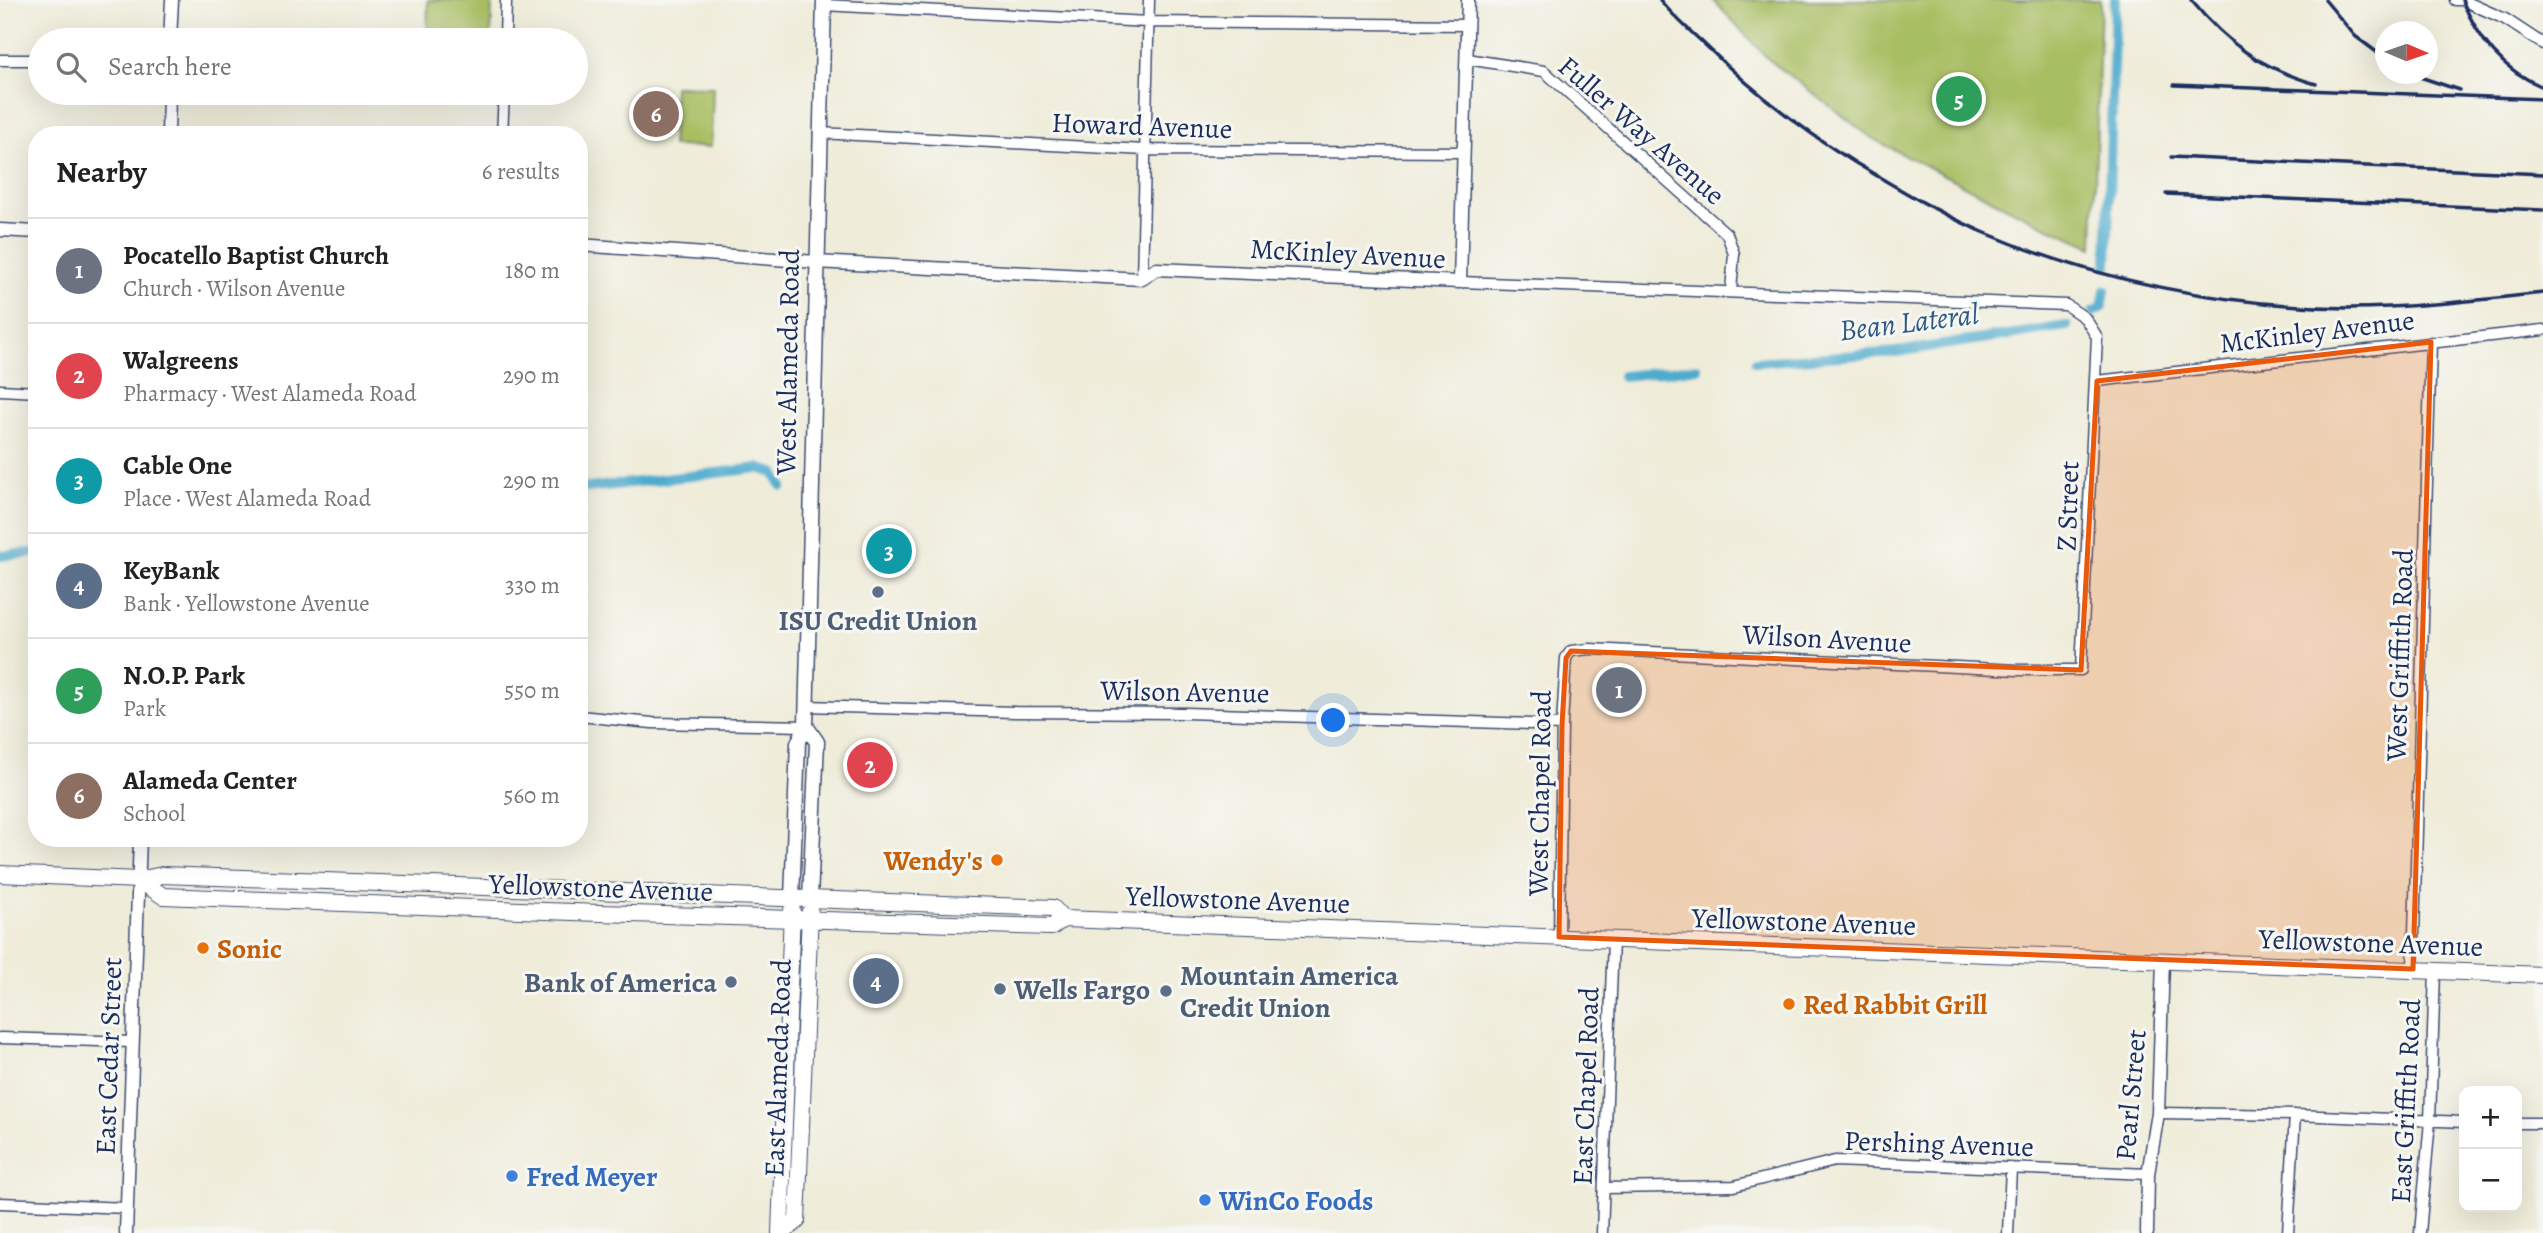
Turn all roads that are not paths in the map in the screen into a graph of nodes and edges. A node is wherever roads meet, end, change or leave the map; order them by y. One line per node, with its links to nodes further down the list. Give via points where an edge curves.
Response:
1 (172, 0): 9 (street)
2 (506, 0): 10 (street)
3 (1149, 0): 7 (street)
4 (1468, 0): 8 (street)
5 (2455, 0): 11 (street, via 2505,19)
6 (824, 2): 7 (street); 19 (main road, West Alameda Road)
7 (1148, 22): 8 (street); 20 (street)
8 (1467, 25): 12 (street)
9 (171, 28)
10 (505, 28)
11 (2543, 44)
12 (1467, 59): 21 (street); 28 (street, Fuller Way Avenue, via 1544,71 1727,234 1734,254)
13 (0, 60): 14 (street)
14 (28, 60)
15 (169, 105): 17 (street)
16 (503, 105): 18 (street)
17 (168, 126)
18 (502, 126)
19 (819, 133): 20 (street, Howard Avenue); 25 (main road, West Alameda Road)
20 (1145, 150): 21 (street, Howard Avenue); 26 (street)
21 (1464, 152): 27 (street)
22 (0, 230): 23 (street)
23 (28, 232)
24 (588, 246): 25 (street, McKinley Avenue)
25 (816, 262): 26 (street, McKinley Avenue); 37 (main road, West Alameda Road)
26 (1142, 279): 27 (street, McKinley Avenue, via 1156,269)
27 (1460, 282): 28 (street, McKinley Avenue)
28 (1731, 291): 30 (street, McKinley Avenue, via 2066,305 2085,317)
29 (2543, 330): 31 (street, McKinley Avenue)
30 (2098, 342): 32 (street, Z Street)
31 (2431, 342): 32 (street, McKinley Avenue); 52 (street, West Griffith Road)
32 (2097, 381): 36 (street, Z Street)
33 (0, 390): 34 (street)
34 (28, 392)
35 (1571, 651): 36 (street, Wilson Avenue); 39 (street, West Chapel Road, via 1566,658)
36 (2081, 670)
37 (806, 706): 39 (street, Wilson Avenue); 40 (main road, West Alameda Road)
38 (588, 717): 40 (street)
39 (1562, 725): 49 (street, West Chapel Road)
40 (806, 726): 44 (main road, West Alameda Road, via 798,743); 45 (main road, West Alameda Road, via 817,743)
41 (140, 847): 43 (street, East Cedar Street)
42 (0, 874): 43 (main road, Yellowstone Avenue)
43 (139, 880): 44 (main road, Yellowstone Avenue, via 162,875); 46 (main road, Yellowstone Avenue, via 163,896); 56 (street, East Cedar Street)
44 (792, 898): 45 (main road, Yellowstone Avenue); 46 (main road, West Alameda Road)
45 (810, 899): 47 (main road, Yellowstone Avenue, via 1053,908); 48 (main road, East Alameda Road)
46 (792, 919): 48 (main road, Yellowstone Avenue); 69 (main road, East Alameda Road)
47 (1063, 919): 48 (main road, Yellowstone Avenue, via 1052,927); 49 (main road, Yellowstone Avenue)
48 (810, 920): 69 (main road, East Alameda Road, via 797,1221)
49 (1559, 937): 50 (main road, Yellowstone Avenue)
50 (1613, 940): 51 (main road, Yellowstone Avenue); 65 (street, East Chapel Road)
51 (2163, 961): 52 (main road, Yellowstone Avenue); 57 (street, Pearl Street)
52 (2413, 970): 53 (main road, Yellowstone Avenue)
53 (2434, 971): 54 (main road, Yellowstone Avenue); 59 (street, East Griffith Road)
54 (2543, 975)
55 (0, 1038): 56 (street)
56 (132, 1042): 67 (street, East Cedar Street)
57 (2158, 1113): 58 (street); 64 (street, Pearl Street)
58 (2295, 1115): 59 (street); 73 (street)
59 (2430, 1121): 60 (street); 74 (street, East Griffith Road)
60 (2459, 1122)
61 (2522, 1123): 62 (street)
62 (2543, 1123)
63 (2011, 1168): 64 (street, Pershing Avenue); 65 (street, Pershing Avenue, via 1835,1161 1734,1186); 71 (street)
64 (2148, 1174): 72 (street, Pearl Street)
65 (1605, 1188): 70 (street, East Chapel Road)
66 (0, 1203): 67 (street)
67 (127, 1208): 68 (street, East Cedar Street)
68 (126, 1233)
69 (781, 1233)
70 (1602, 1233)
71 (2008, 1233)
72 (2147, 1233)
73 (2288, 1233)
74 (2420, 1233)

